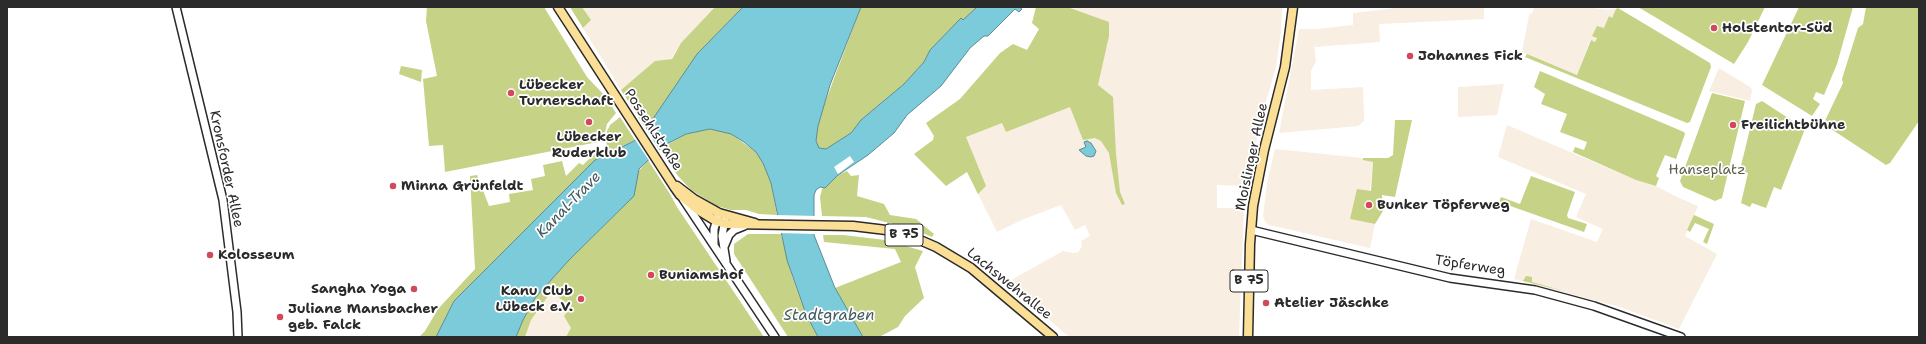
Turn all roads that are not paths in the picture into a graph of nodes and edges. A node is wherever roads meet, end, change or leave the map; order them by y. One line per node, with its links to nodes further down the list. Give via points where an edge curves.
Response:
1 (558, 7): 4 (main road, Possehlstraße / B 75)
2 (1293, 7): 9 (main road, Moislinger Allee / B 75, via 1285,67 1258,177)
3 (176, 8): 13 (main road, Kronsforder Allee, via 223,200 238,312)
4 (670, 180): 5 (main road, Possehlstraße / B 75); 6 (main road, Lachswehrallee / B 75)
5 (680, 195): 6 (main road, Lachswehrallee / B 75, via 698,210); 10 (main road, Possehlstraße)
6 (721, 219): 7 (main road, Lachswehrallee / B 75); 8 (main road, Lachswehrallee / B 75); 10 (main road, via 713,236); 11 (main road)
7 (760, 224): 8 (main road, Lachswehrallee / B 75); 15 (main road, Lachswehrallee / B 75, via 853,226 886,230 913,237 936,247 983,278)
8 (744, 226): 11 (main road, via 729,235)
9 (1251, 230): 16 (main road, Moislinger Allee / B 75); 17 (main road, Töpferweg, via 1450,278 1534,290 1594,306)
10 (714, 246): 12 (main road, Possehlstraße)
11 (724, 247): 12 (main road)
12 (726, 263): 14 (main road, Possehlstraße)
13 (238, 337)
14 (775, 337)
15 (1053, 337)
16 (1248, 337)
17 (1681, 337)

